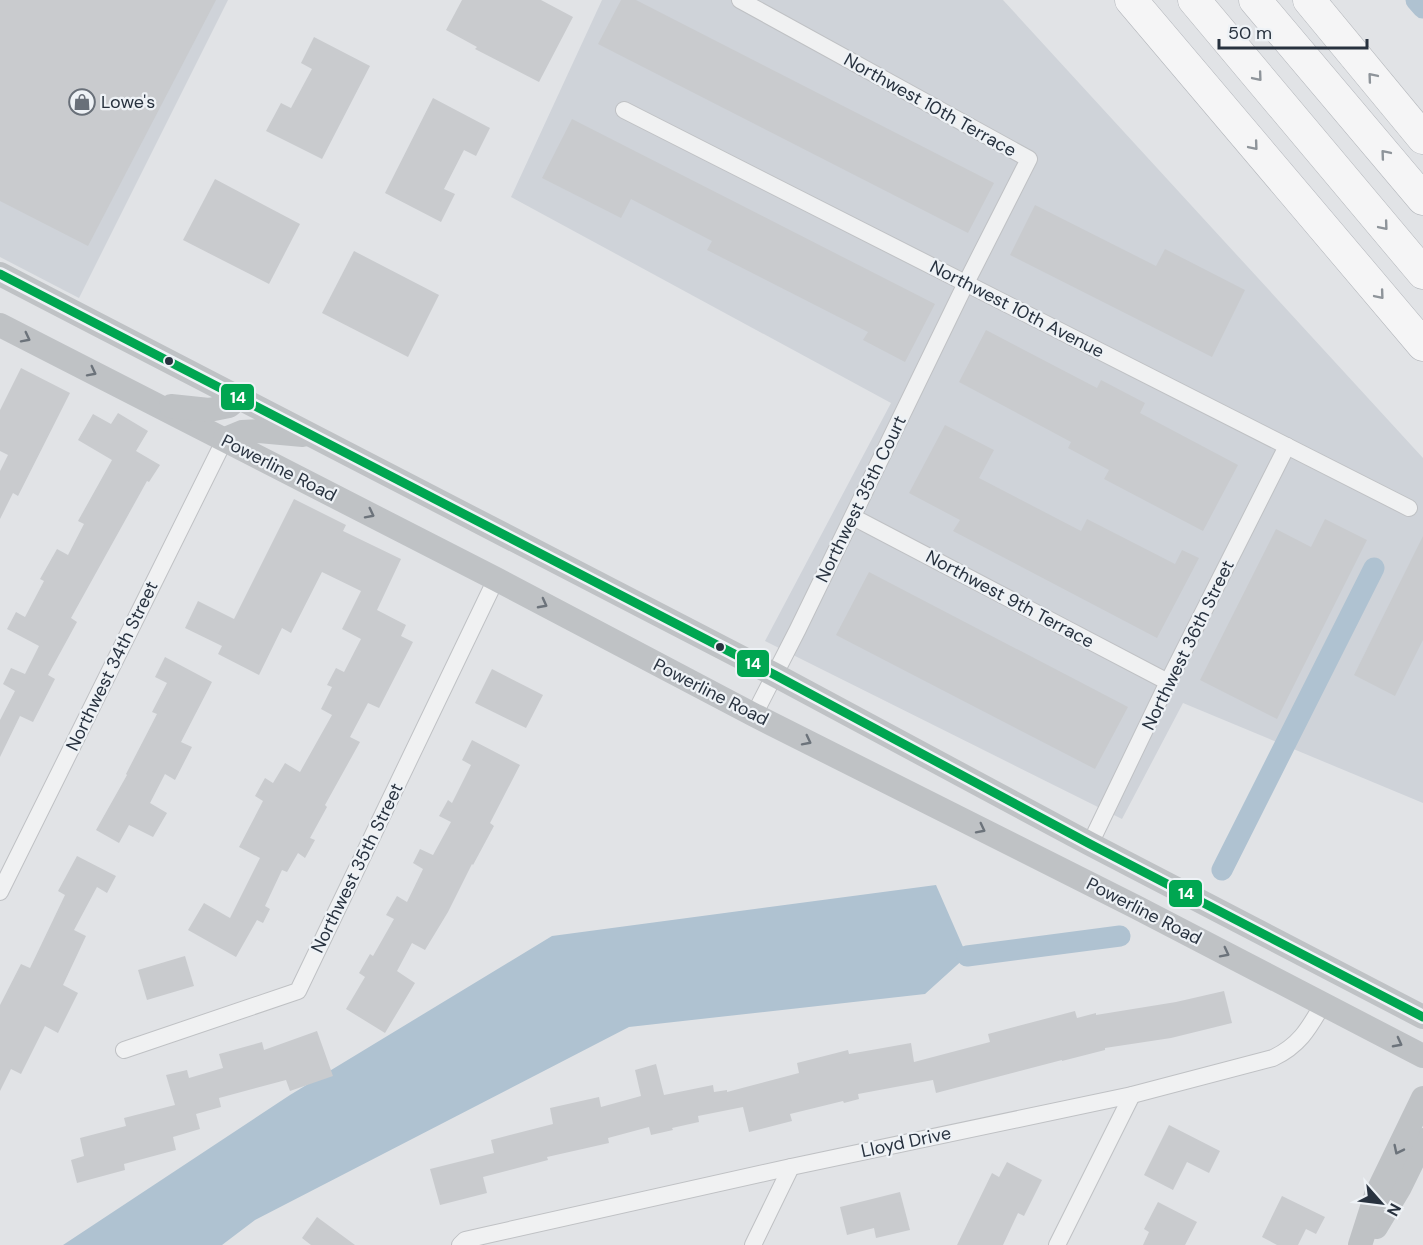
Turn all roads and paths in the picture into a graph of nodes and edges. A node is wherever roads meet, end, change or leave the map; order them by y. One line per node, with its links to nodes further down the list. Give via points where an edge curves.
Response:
1 (741, 0): 13 (street, Northwest 10th Terrace, via 1029,159)
2 (1105, 0): 7 (highway)
3 (1131, 0): 7 (highway)
4 (1194, 0): 11 (highway, one-way to 11)
5 (1255, 0): 10 (highway, one-way to 5)
6 (1309, 0): 9 (highway, one-way to 6)
7 (1203, 85): 15 (highway, one-way to 15)
8 (624, 110): 13 (street, Northwest 10th Avenue)
9 (1423, 138)
10 (1423, 199)
11 (1423, 273)
12 (0, 274): 16 (main road, Powerline Road)
13 (966, 283): 20 (street, Northwest 10th Avenue); 22 (street, Northwest 35th Court)
14 (0, 325): 17 (main road, Powerline Road, one-way to 17)
15 (1423, 345)
16 (240, 397): 17 (main road, via 229,406 209,411); 18 (main road, Powerline Road)
17 (157, 405): 19 (main road, Powerline Road)
18 (314, 436): 19 (main road, via 259,431); 24 (main road, Powerline Road)
19 (225, 439): 23 (main road, Powerline Road, one-way to 23); 28 (street, Northwest 34th Street)
20 (1287, 446): 21 (street, Northwest 10th Avenue); 25 (street, Northwest 36th Street)
21 (1409, 508)
22 (853, 517): 24 (street, Northwest 35th Court); 25 (street, Northwest 9th Terrace)
23 (496, 579): 26 (main road, Powerline Road, one-way to 26); 31 (street, Northwest 35th Street, via 298,991)
24 (775, 675): 26 (street, Northwest 35th Court); 27 (main road, Powerline Road)
25 (1168, 682): 27 (street, Northwest 36th Street)
26 (754, 715): 29 (main road, Powerline Road, one-way to 29)
27 (1090, 844): 30 (main road, Powerline Road)
28 (0, 892)
29 (1323, 1004): 32 (main road, Powerline Road, one-way to 32); 33 (street, Lloyd Drive, via 1304,1036 1282,1053)
30 (1423, 1017)
31 (124, 1050)
32 (1423, 1056)
33 (1132, 1095): 36 (street, Lloyd Drive); 39 (street)
34 (1423, 1098): 40 (main road, one-way to 40, via 1376,1195)
35 (1423, 1140): 41 (main road)
36 (791, 1167): 37 (street, Lloyd Drive); 38 (street)
37 (462, 1243)
38 (753, 1245)
39 (1057, 1245)
40 (1360, 1245)
41 (1365, 1245)

